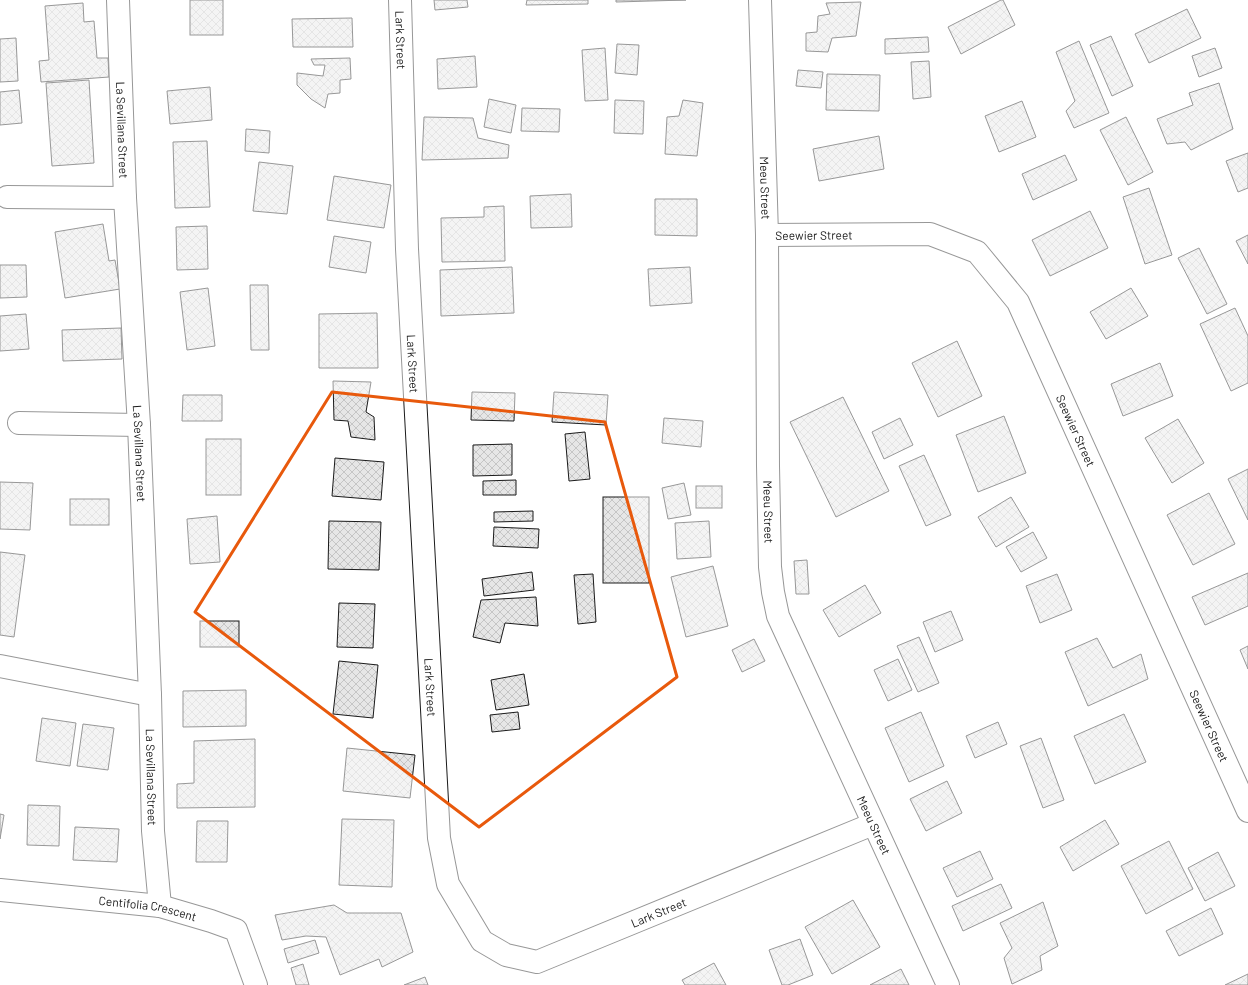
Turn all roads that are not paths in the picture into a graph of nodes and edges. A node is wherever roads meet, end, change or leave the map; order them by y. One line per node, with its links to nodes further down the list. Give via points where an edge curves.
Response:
1 (118, 0): 5 (street, La Sevillana Street)
2 (400, 0): 12 (street, Lark Street, via 408,264 439,838 448,884 482,941 506,956 536,962)
3 (760, 0): 6 (street, Meeu Street)
4 (7, 197): 5 (street)
5 (125, 198): 8 (street, La Sevillana Street)
6 (767, 235): 11 (street, Seewier Street, via 930,234 977,252 982,257 1018,302); 12 (street, Meeu Street, via 768,466 770,567 773,592 778,616)
7 (19, 423): 8 (street)
8 (139, 425): 10 (street, La Sevillana Street)
9 (0, 666): 10 (street)
10 (150, 695): 14 (street, La Sevillana Street, via 154,831)
11 (1248, 811)
12 (873, 824): 16 (street, Meeu Street)
13 (0, 890): 14 (street, Centifolia Crescent)
14 (160, 906): 15 (street, Centifolia Crescent, via 236,930)
15 (256, 985)
16 (948, 985)

